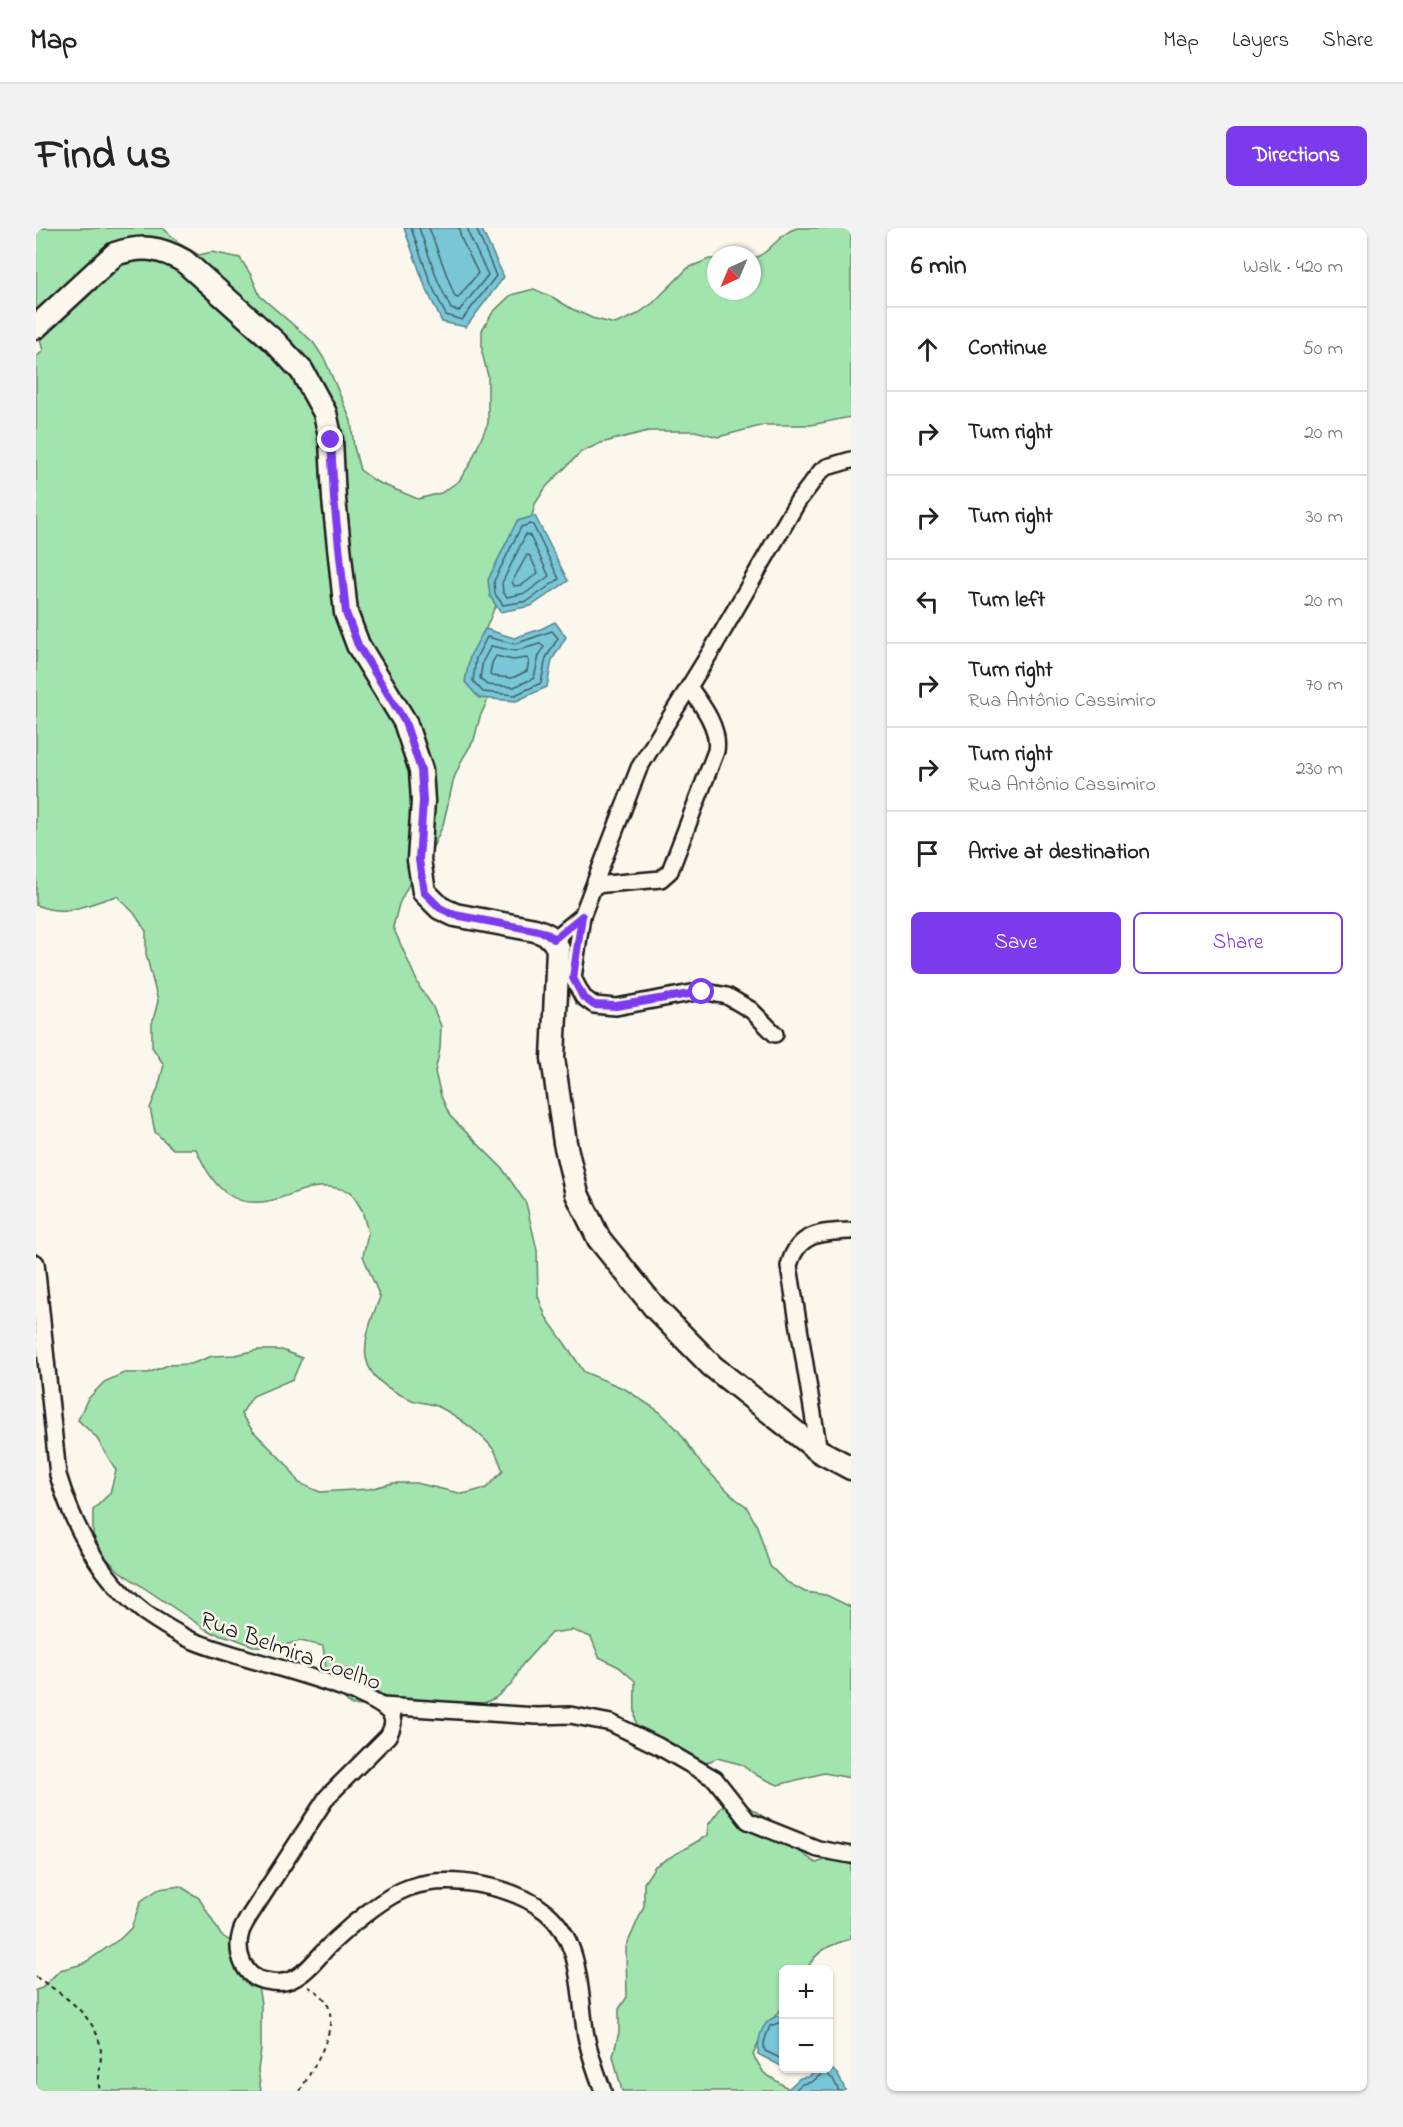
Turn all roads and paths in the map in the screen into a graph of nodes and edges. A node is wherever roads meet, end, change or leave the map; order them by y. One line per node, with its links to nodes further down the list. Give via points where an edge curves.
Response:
1 (36, 327): 6 (street, via 115,254 149,248 170,252 184,261 302,371 326,412 346,613 358,645 405,722 421,770 419,860 424,892 440,908 455,915 534,930)
2 (851, 460): 3 (street, via 821,471 798,501)
3 (689, 687): 4 (street, via 639,768); 4 (street, via 718,742 670,872 661,879)
4 (595, 885): 5 (street)
5 (582, 916): 6 (street); 7 (street, via 573,978 583,997 594,1005 616,1006 702,992 727,996 751,1010)
6 (554, 939): 10 (street, via 558,949 553,1058 565,1143 577,1194 599,1239 656,1309 711,1366)
7 (775, 1034)
8 (851, 1232): 10 (street, via 812,1236 800,1242 789,1266)
9 (36, 1263): 12 (street, Rua Belmira Coelho, via 58,1475 68,1507 101,1570 144,1611 188,1639 353,1692)
10 (819, 1451): 11 (street)
11 (851, 1468)
12 (382, 1706): 13 (street, via 570,1715 611,1724 715,1779 748,1821 818,1849); 15 (street, Rua Belmira Coelho, via 392,1716 388,1736 327,1797 241,1932 240,1957 251,1976 275,1983)
13 (851, 1855)
14 (36, 1977): 16 (path, via 83,2013 92,2026 101,2051)
15 (292, 1980): 17 (path, via 316,1990 330,2008 332,2022 324,2047); 18 (street, via 382,1902 411,1887 466,1882 520,1897 546,1912 567,1936 575,1960 589,2049)
16 (100, 2091)
17 (300, 2091)
18 (603, 2091)

